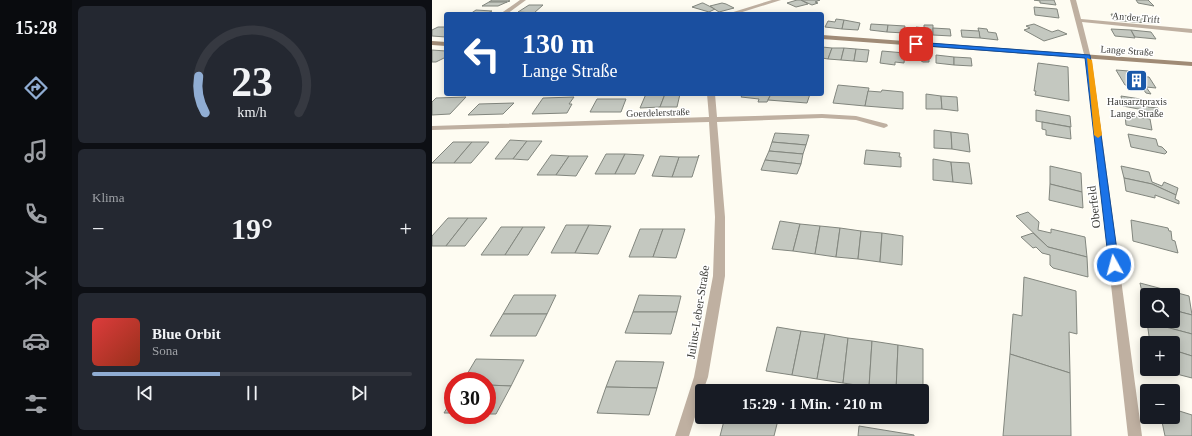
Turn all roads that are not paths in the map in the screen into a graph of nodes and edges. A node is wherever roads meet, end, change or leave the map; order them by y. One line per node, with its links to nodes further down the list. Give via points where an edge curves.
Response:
1 (523, 0): 4 (street)
2 (778, 0): 5 (street)
3 (1072, 0): 6 (street, Oberfeld)
4 (506, 12)
5 (737, 12)
6 (1078, 20): 7 (street, An der Trift); 11 (street, Oberfeld)
7 (1192, 31)
8 (824, 37): 11 (street, Lange Straße)
9 (432, 43): 10 (street)
10 (444, 44)
11 (1088, 57): 12 (street, Lange Straße); 18 (street, Oberfeld)
12 (1192, 64)
13 (711, 96): 14 (street, Julius-Leber-Straße)
14 (712, 120): 15 (street, Goerdelerstraße, via 822,116 856,118); 16 (street, Goerdelerstraße); 17 (street, Julius-Leber-Straße, via 720,217 719,276 701,377)
15 (884, 126)
16 (432, 128)
17 (682, 436)
18 (1135, 436)

